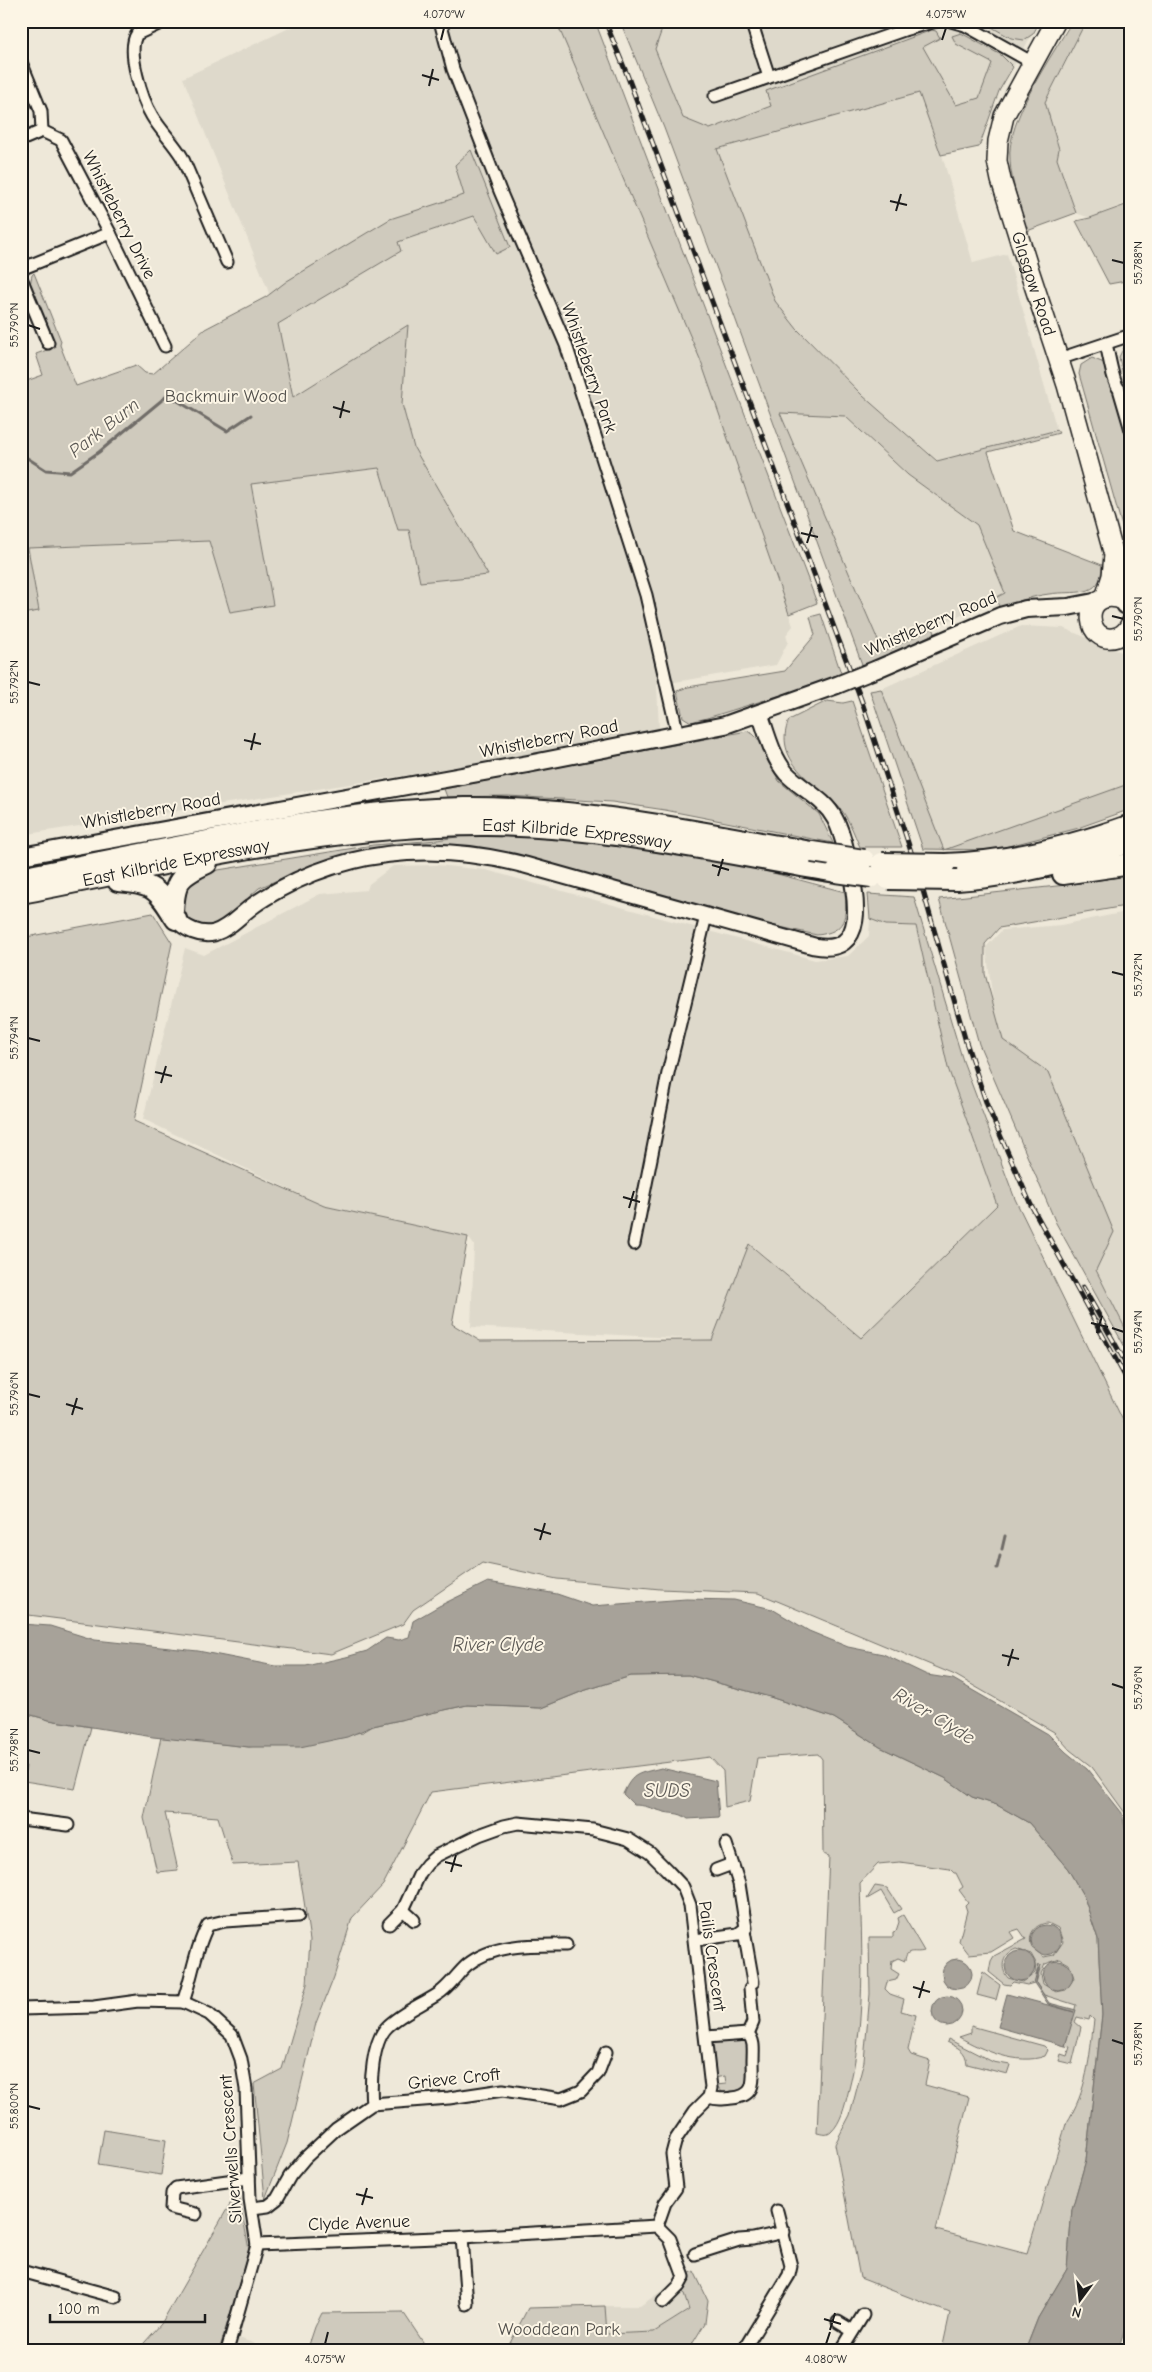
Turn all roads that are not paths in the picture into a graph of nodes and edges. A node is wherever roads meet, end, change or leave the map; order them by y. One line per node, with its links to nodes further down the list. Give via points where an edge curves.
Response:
1 (165, 21): 14 (street, via 137,34 132,47 134,60 152,117 182,157)
2 (440, 21): 27 (street, Whistleberry Park, via 453,68 500,191 568,351 646,594)
3 (751, 21): 9 (street)
4 (936, 21): 9 (street)
5 (951, 21): 8 (street, via 965,24)
6 (1056, 21): 8 (main road, Glasgow Road)
7 (21, 62): 11 (street, via 40,111)
8 (1033, 62): 21 (main road, Glasgow Road, via 1004,116 997,161)
9 (769, 77): 10 (street)
10 (715, 96)
11 (42, 131): 12 (street); 13 (street, Whistleberry Drive, via 61,140)
12 (21, 140)
13 (110, 233): 15 (street); 20 (street, Whistleberry Drive)
14 (227, 262)
15 (21, 269)
16 (21, 278): 18 (street)
17 (1131, 334): 19 (street)
18 (48, 343)
19 (1106, 344): 21 (street); 22 (street)
20 (165, 346)
21 (1059, 359): 24 (main road, Glasgow Road, via 1114,555 1127,590)
22 (1131, 430)
23 (1068, 607): 24 (main road, Whistleberry Road); 25 (main road); 26 (main road, Whistleberry Road, bridge, via 1032,608 1000,616 877,669)
24 (1122, 613): 25 (main road, Glasgow Road, via 1092,610); 25 (main road, via 1105,637)
25 (1091, 622)
26 (760, 714): 27 (main road, Whistleberry Road); 40 (street, via 782,767 827,806 840,828 851,872 856,923 840,943 819,947)
27 (678, 735): 31 (main road, Whistleberry Road)
28 (1131, 825): 34 (highway, via 1043,852)
29 (1131, 842): 37 (highway, East Kilbride Expressway, via 1066,863)
30 (220, 854): 33 (highway, East Kilbride Expressway, bridge, via 372,829 515,826 620,836 836,872); 35 (highway, East Kilbride Expressway); 39 (highway, via 179,880 174,892)
31 (21, 856)
32 (1131, 864): 37 (highway, via 1024,881)
33 (877, 870): 34 (highway, East Kilbride Expressway, bridge); 36 (highway, East Kilbride Expressway, bridge, via 812,852 614,818 514,809 427,810 296,824)
34 (951, 872): 37 (highway, East Kilbride Expressway)
35 (104, 877): 38 (highway, East Kilbride Expressway); 39 (highway, via 152,887)
36 (21, 878)
37 (980, 878)
38 (21, 893)
39 (175, 916): 40 (street, via 186,928 196,932 222,930 254,905 314,873 363,859 418,851 459,852 506,861)
40 (706, 916): 41 (street, via 668,1073)
41 (634, 1244)
42 (21, 1819): 43 (street)
43 (68, 1826)
44 (726, 1844): 45 (street, Pailis Crescent)
45 (732, 1864): 46 (street); 51 (street, Pailis Crescent, via 743,1904)
46 (716, 1870)
47 (403, 1910): 49 (street); 50 (street, Pailis Crescent); 52 (street, Pailis Crescent, via 427,1864 436,1856 479,1835 518,1823 593,1830 628,1839 650,1853 672,1876 683,1888 690,1905)
48 (298, 1916): 54 (street, via 225,1921 208,1926 200,1940)
49 (414, 1920)
50 (389, 1924)
51 (744, 1931): 52 (street); 56 (street, Pailis Crescent, via 753,2022)
52 (695, 1940): 57 (street, Pailis Crescent)
53 (566, 1945): 60 (street, via 502,1949 484,1955 468,1964 440,1993 385,2028 373,2066)
54 (183, 2002): 55 (street, Silverwells Crescent, via 138,2001 94,2007); 61 (street, Silverwells Crescent, via 209,2014 232,2035 241,2059 246,2089)
55 (21, 2009)
56 (748, 2034): 57 (street, Pailis Crescent); 59 (street, Pailis Crescent, via 754,2044 750,2091 742,2097 718,2100)
57 (706, 2037): 59 (street, Pailis Crescent)
58 (606, 2052): 60 (street, Grieve Croft, via 598,2073 581,2091 561,2100 503,2090)
59 (709, 2097): 65 (street, via 694,2112 676,2139 672,2154 676,2188 665,2203)
60 (372, 2104): 62 (street, via 336,2129 305,2158 277,2199 268,2206)
61 (249, 2178): 62 (street, Silverwells Crescent); 64 (street, via 176,2188 172,2192 171,2208)
62 (251, 2204): 68 (street, Silverwells Crescent)
63 (777, 2211): 66 (street)
64 (196, 2214)
65 (657, 2226): 67 (street, Clyde Avenue); 72 (street, via 670,2239 684,2277)
66 (784, 2232): 69 (street, via 739,2240); 77 (street, via 791,2266 789,2275)
67 (462, 2237): 68 (street, Clyde Avenue); 73 (street)
68 (256, 2245): 78 (street)
69 (695, 2254)
70 (21, 2271): 71 (street)
71 (116, 2297)
72 (662, 2302)
73 (467, 2304)
74 (863, 2315): 76 (street)
75 (838, 2322): 76 (street)
76 (853, 2331): 79 (street)
77 (744, 2350)
78 (227, 2351)
79 (840, 2351)

